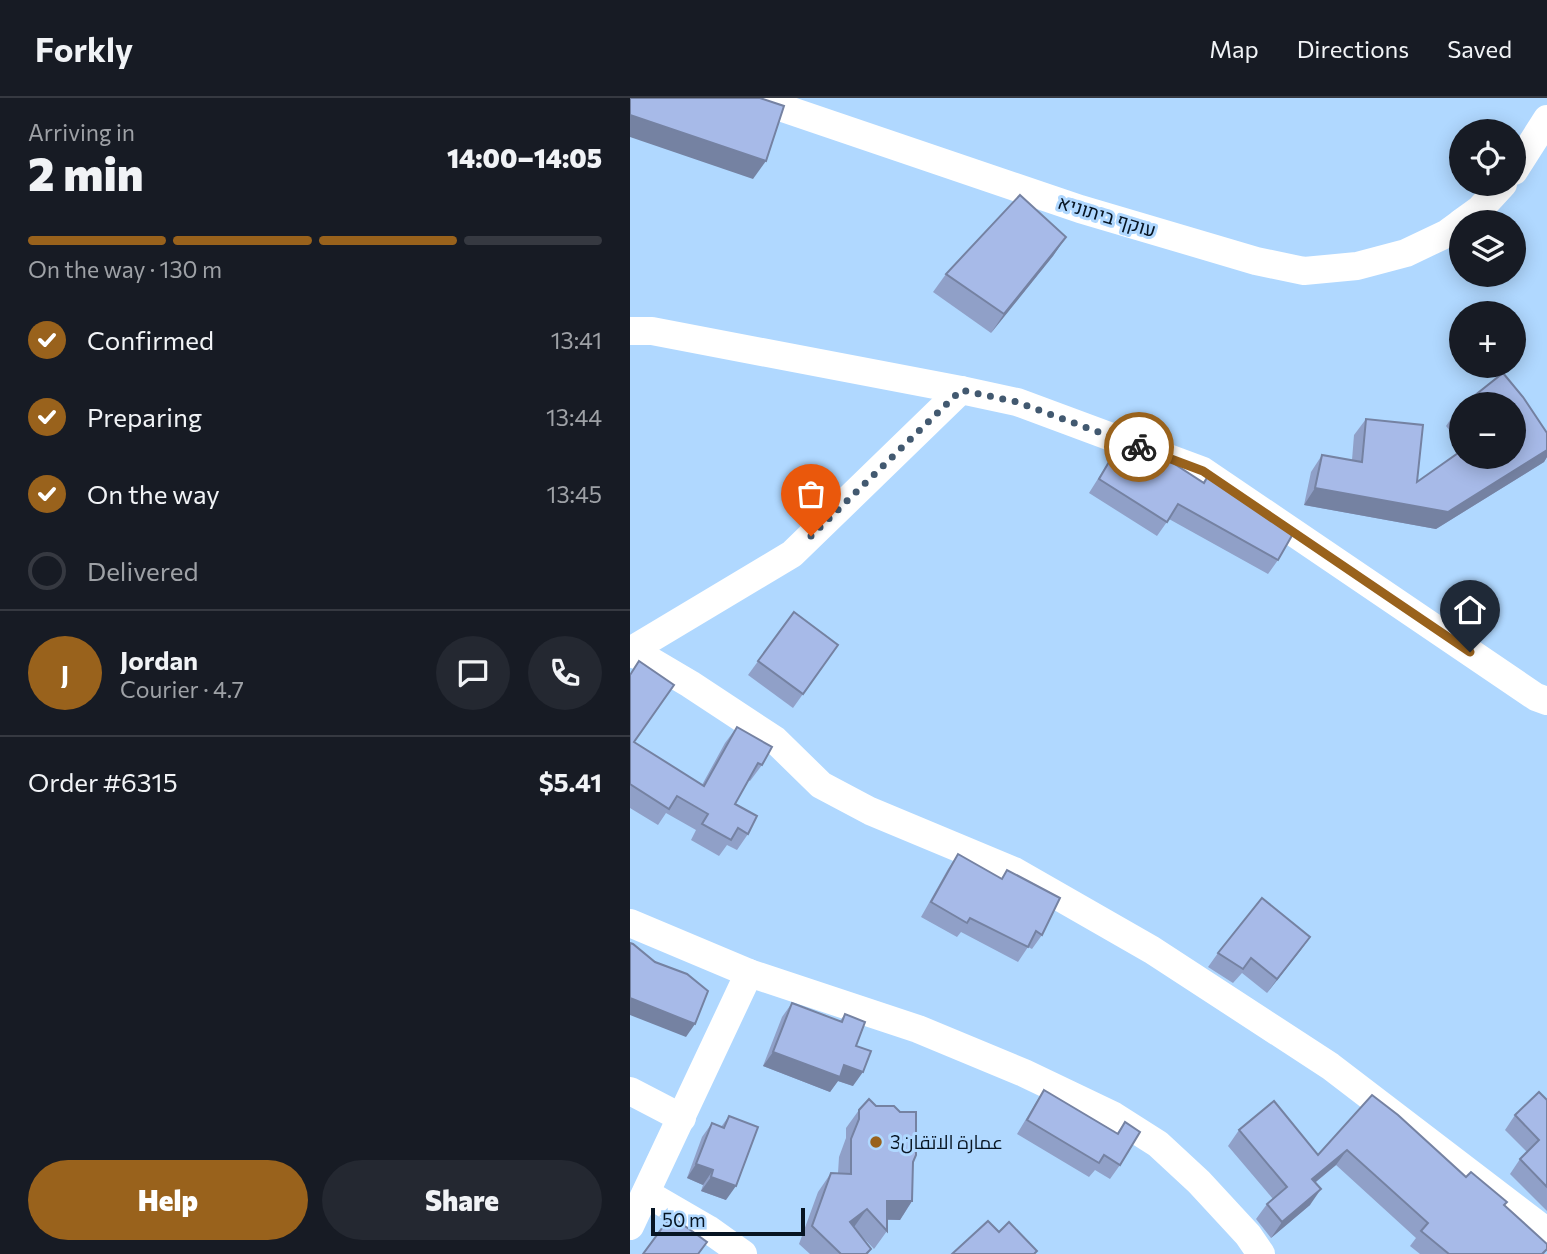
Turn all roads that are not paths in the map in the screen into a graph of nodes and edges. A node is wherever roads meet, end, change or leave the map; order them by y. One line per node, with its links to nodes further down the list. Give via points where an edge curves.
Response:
1 (753, 98): 6 (street, עוקף ביתוניא, via 1080,209 1304,271 1357,266 1406,253)
2 (1547, 119): 3 (street)
3 (1526, 152)
4 (1492, 196): 5 (street, עוקף ביתוניא)
5 (1479, 210)
6 (1449, 232)
7 (630, 331): 8 (street, via 652,331)
8 (961, 390): 9 (street, via 792,554); 10 (street, via 1017,402 1203,471)
9 (630, 652): 17 (street, via 690,684 775,740 821,785 870,811 1014,871 1152,950 1330,1066)
10 (1547, 701)
11 (630, 923): 12 (street)
12 (749, 973): 14 (street); 19 (street, via 918,1029 1114,1116 1158,1144 1199,1182)
13 (630, 1091): 14 (street)
14 (681, 1118): 15 (street)
15 (646, 1193): 16 (street); 18 (street)
16 (630, 1226)
17 (1547, 1233)
18 (743, 1254)
19 (1261, 1254)

